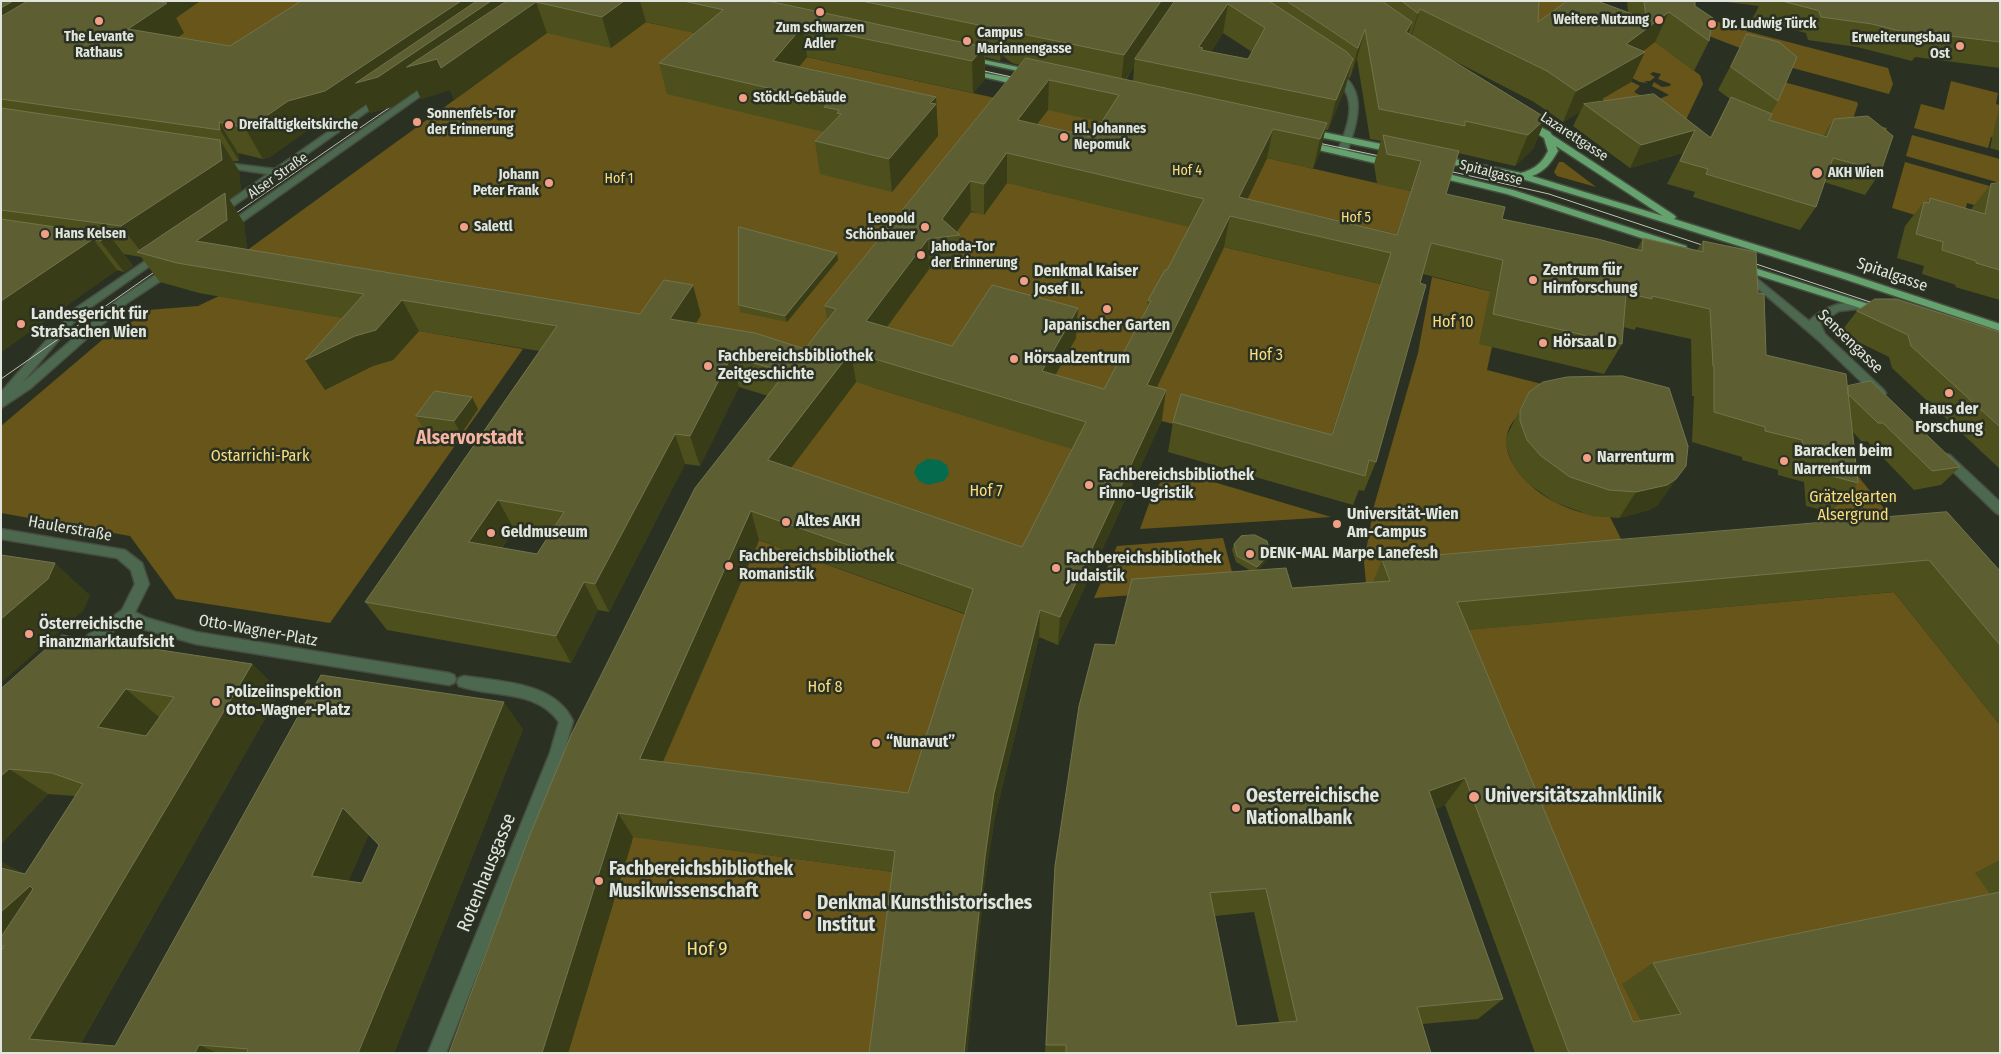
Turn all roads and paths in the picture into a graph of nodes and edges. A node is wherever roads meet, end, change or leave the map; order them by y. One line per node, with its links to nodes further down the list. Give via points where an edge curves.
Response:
1 (960, 57): 4 (main road)
2 (1328, 68): 11 (street, via 1344,79 1354,92 1355,104)
3 (963, 70): 6 (main road)
4 (1045, 75)
5 (444, 77): 23 (street, Alser Straße)
6 (1036, 86)
7 (390, 94): 19 (street, Alser Straße)
8 (1521, 120): 10 (main road, Lazarettgasse)
9 (1301, 130): 11 (main road)
10 (1547, 134): 20 (main road, via 1553,151 1547,163 1537,172); 22 (main road, Lazarettgasse)
11 (1347, 140): 13 (main road); 14 (street)
12 (1294, 142): 14 (main road)
13 (1405, 152)
14 (1342, 153): 17 (main road)
15 (1434, 158): 20 (main road, Spitalgasse)
16 (207, 162): 19 (street)
17 (1404, 166)
18 (1422, 171): 26 (main road, Spitalgasse, via 1510,192)
19 (276, 172): 21 (street, Alser Straße)
20 (1521, 176): 22 (main road, Spitalgasse)
21 (212, 218)
22 (1688, 227): 25 (main road, Spitalgasse); 33 (main road, Spitalgasse)
23 (217, 236)
24 (172, 246): 28 (street)
25 (1713, 246)
26 (1692, 252)
27 (128, 260): 28 (street)
28 (148, 263): 36 (street, via 77,312)
29 (1733, 263): 31 (main road); 34 (street, Sensengasse, via 1766,287)
30 (176, 265): 37 (street, via 123,301)
31 (1862, 306): 32 (main road); 34 (street, via 1838,306 1828,310 1814,322)
32 (1891, 315)
33 (2000, 328)
34 (1822, 337): 35 (street, Sensengasse)
35 (1885, 399)
36 (1, 400)
37 (1, 404)
38 (1935, 448): 39 (street)
39 (2000, 510)
40 (1, 534): 41 (street, Haulerstraße, via 120,554 137,567 142,584)
41 (127, 614): 42 (street); 43 (street, Otto-Wagner-Platz, via 143,623 196,638)
42 (69, 658)
43 (450, 679)
44 (464, 682): 45 (street, Rotenhausgasse, via 527,692 557,708 566,721 557,753)
45 (437, 1053)

